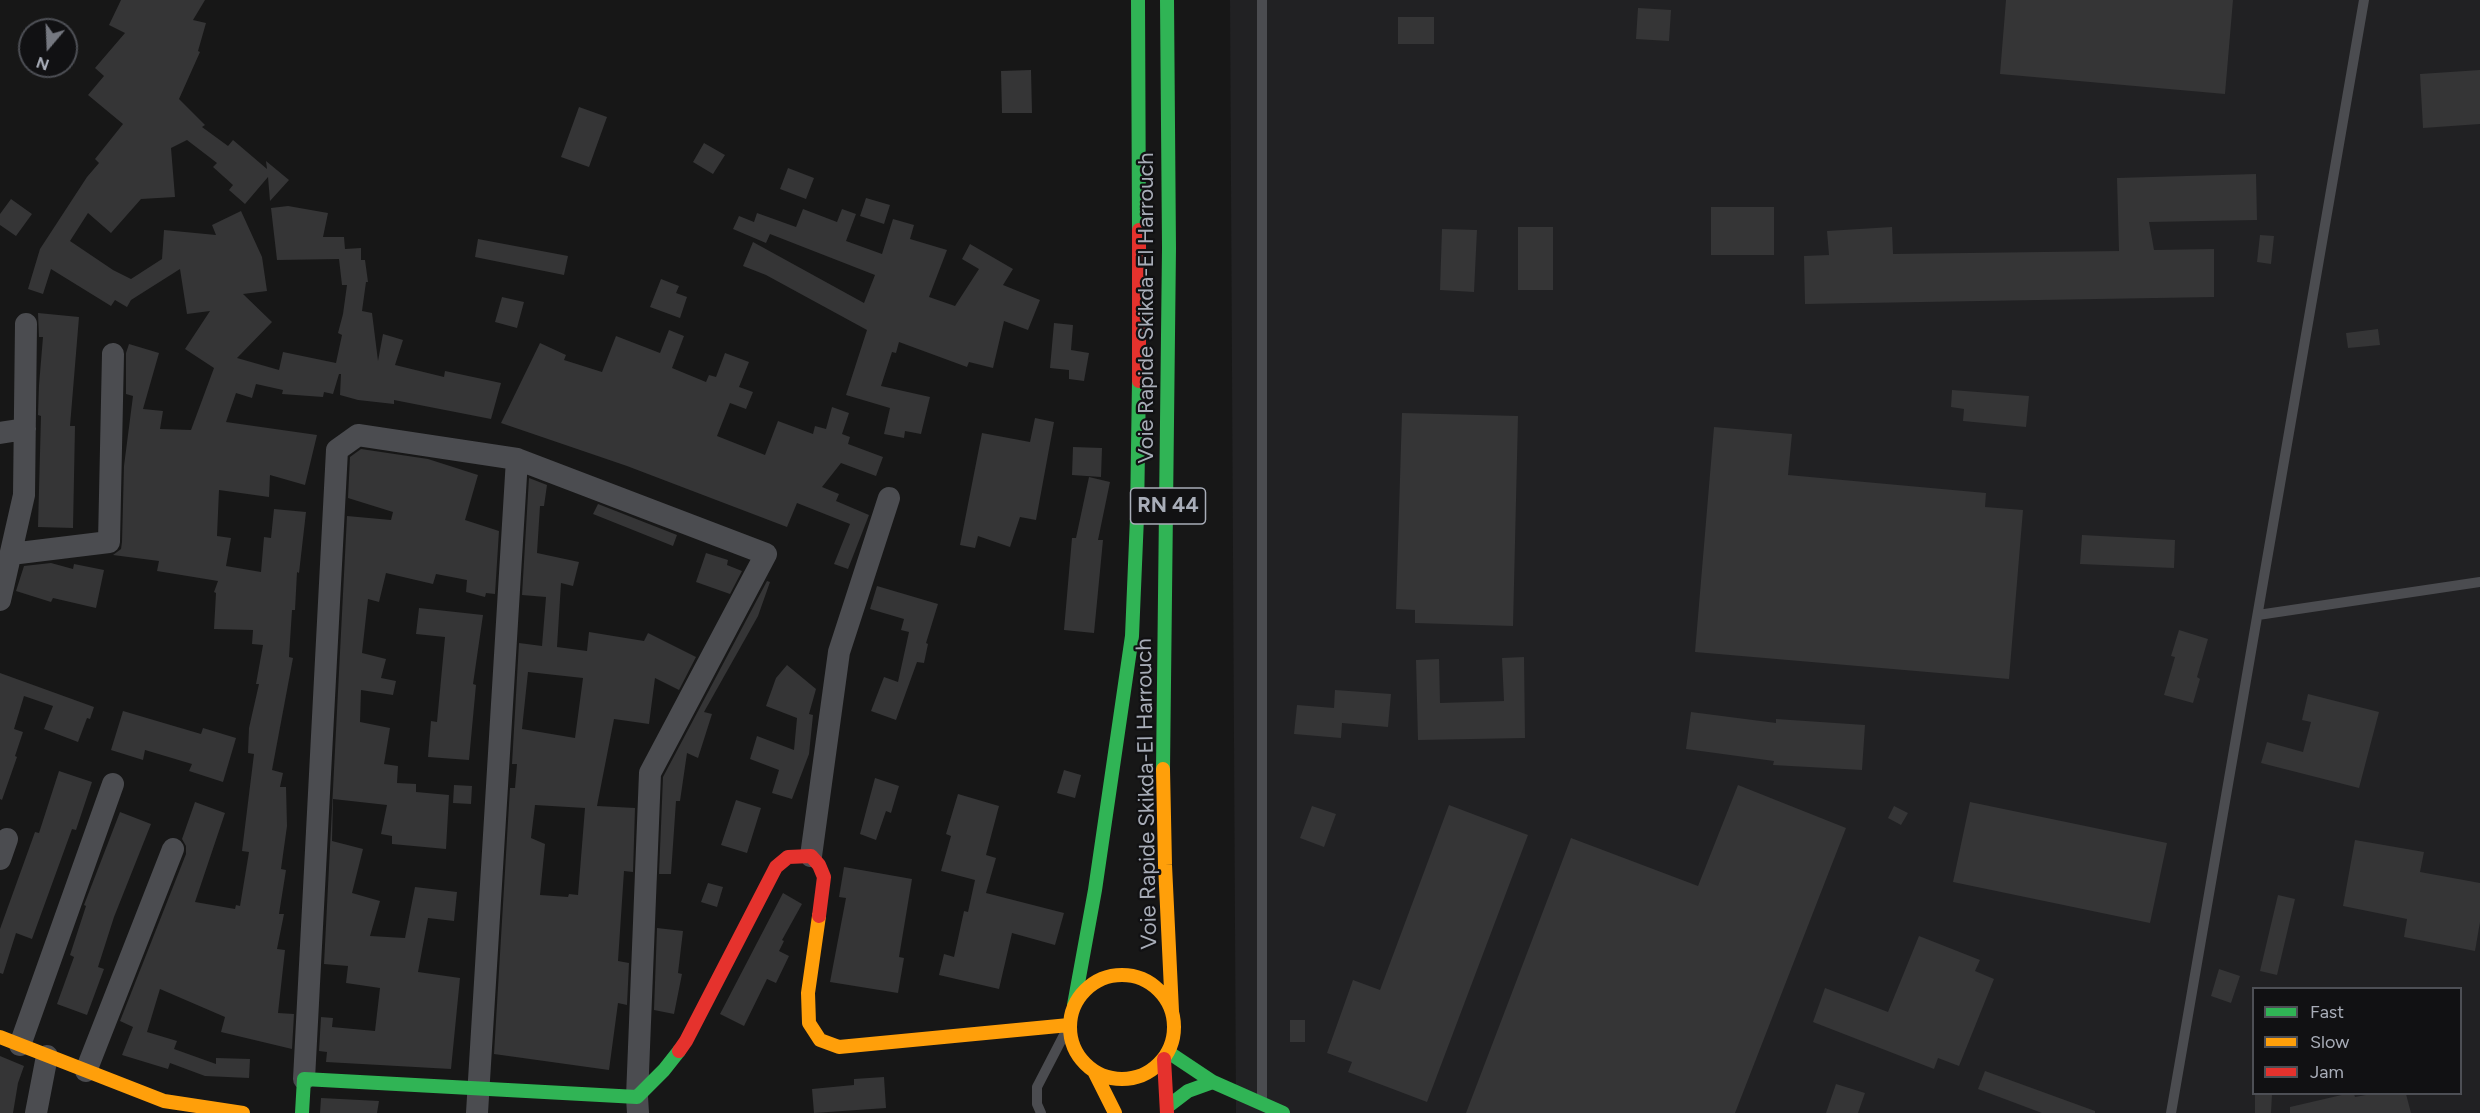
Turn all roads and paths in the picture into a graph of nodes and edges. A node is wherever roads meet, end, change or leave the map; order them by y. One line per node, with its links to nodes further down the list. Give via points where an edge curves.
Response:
1 (1138, 0): 18 (main road, Voie Rapide Skikda-El Harrouch / RN 44, via 1139,377 1132,636 1097,878)
2 (1167, 0): 19 (main road, Voie Rapide Skikda-El Harrouch / RN 44, via 1169,259 1163,737)
3 (1262, 0): 31 (lane)
4 (2364, 0): 14 (lane)
5 (26, 324): 7 (street)
6 (113, 354): 11 (street, via 109,542)
7 (25, 429): 8 (street); 11 (street, via 24,495)
8 (0, 433)
9 (517, 459): 26 (street, via 358,435 337,450); 28 (street); 29 (street, via 766,554 650,773)
10 (889, 498): 17 (street, via 839,652)
11 (10, 554): 13 (street)
12 (2480, 582): 14 (lane)
13 (0, 600)
14 (2258, 615): 40 (lane)
15 (113, 784): 21 (street)
16 (173, 849): 24 (street)
17 (811, 856): 20 (main road, via 822,871 824,883 808,993 809,1023 820,1040 839,1047); 29 (main road, via 788,857 776,867 686,1041)
18 (1074, 1005): 19 (main road, Voie Rapide Skikda-El Harrouch, via 1087,988 1104,978 1125,975 1145,980 1162,993); 20 (main road, Voie Rapide Skikda-El Harrouch)
19 (1172, 1011): 22 (main road, Voie Rapide Skikda-El Harrouch, via 1175,1025)
20 (1069, 1026): 25 (main road, via 1080,1059); 37 (lane, via 1037,1087)
21 (10, 1041): 23 (main road)
22 (1166, 1055): 25 (main road, via 1150,1072 1131,1079 1112,1079); 27 (main road); 32 (main road, Voie Rapide Skikda-El Harrouch)
23 (47, 1056): 24 (main road); 33 (street)
24 (86, 1071): 30 (main road)
25 (1094, 1071): 38 (main road)
26 (304, 1079): 28 (main road); 35 (main road)
27 (1213, 1082): 31 (main road); 32 (main road, via 1188,1091)
28 (479, 1088): 29 (main road); 36 (street)
29 (638, 1105)
30 (163, 1107): 34 (main road)
31 (1262, 1109): 39 (main road)
32 (1167, 1110)
33 (36, 1113)
34 (243, 1113)
35 (302, 1113)
36 (477, 1113)
37 (1041, 1113)
38 (1115, 1113)
39 (1283, 1113)
40 (2171, 1113)

